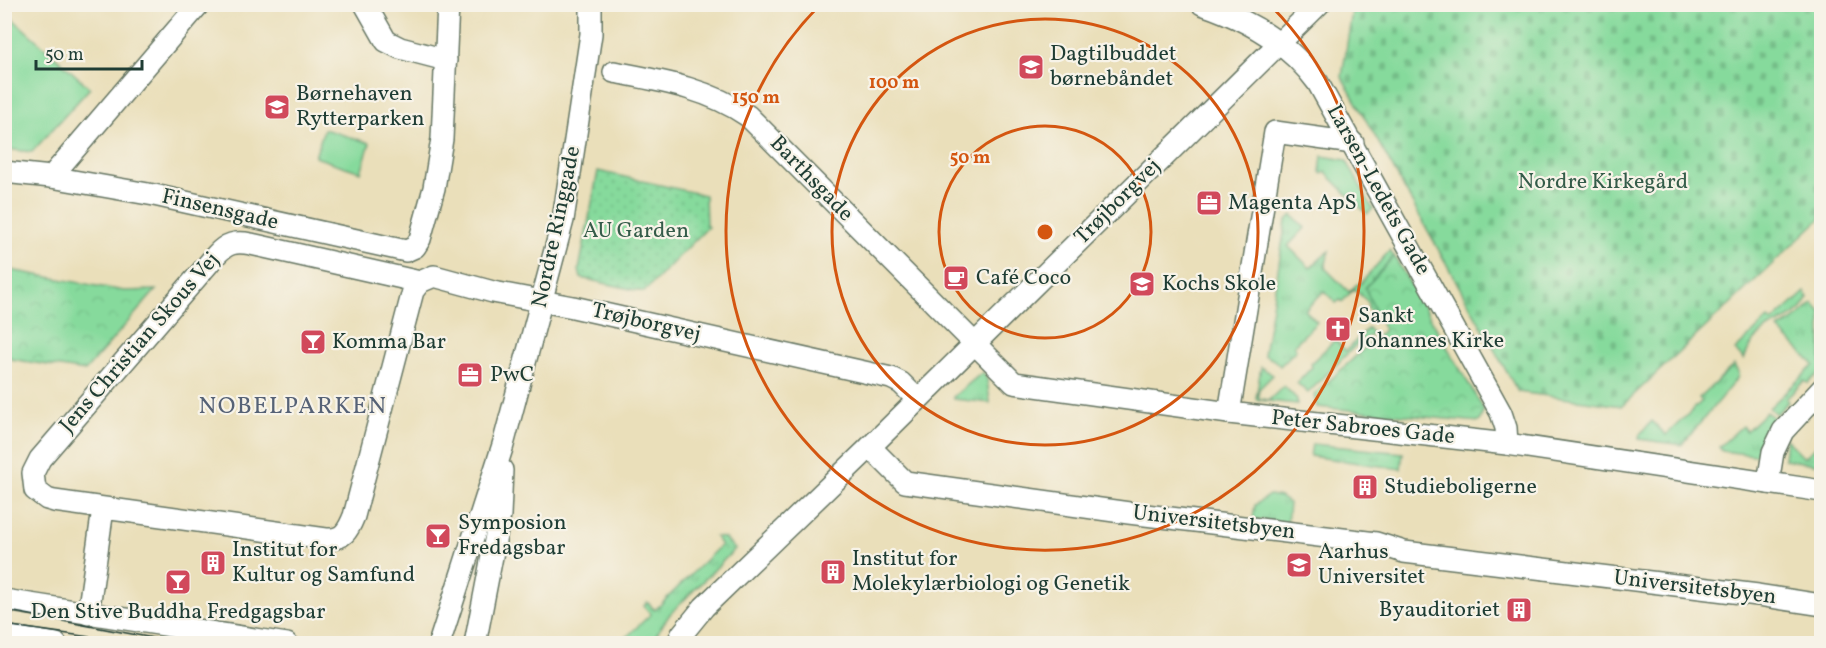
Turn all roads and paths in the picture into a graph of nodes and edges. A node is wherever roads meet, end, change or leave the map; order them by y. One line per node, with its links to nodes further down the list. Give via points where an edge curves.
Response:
1 (199, 4): 12 (street)
2 (365, 4): 8 (street, via 386,41)
3 (448, 4): 8 (street)
4 (591, 4): 14 (street, Nordre Ringgade, via 591,34 563,220)
5 (1202, 4): 7 (street, Larsen-Ledets Gade, via 1242,19)
6 (1319, 4): 7 (street, Trøjborgvej)
7 (1279, 43): 10 (street, Larsen-Ledets Gade, via 1315,77); 15 (street, Trøjborgvej)
8 (446, 60): 12 (street, Finsensgade, via 442,139 434,188 415,247 401,252 202,205)
9 (614, 72): 15 (street, Barthsgade, via 683,85 722,100 748,116)
10 (1353, 143): 18 (street, via 1275,132); 19 (street, Larsen-Ledets Gade, via 1501,413)
11 (4, 172): 12 (street, Finsensgade)
12 (51, 177)
13 (420, 282): 14 (street, Jens Christian Skous Vej, via 434,276); 24 (street, Jens Christian Skous Vej, via 413,291 354,516 343,536 326,539); 24 (street, Jens Christian Skous Vej, via 241,242 222,248 35,466 35,490 47,499)
14 (542, 301): 17 (street, Trøjborgvej, via 891,378); 20 (street, Nordre Ringgade)
15 (973, 344): 17 (street, Trøjborgvej); 18 (street, Peter Sabroes Gade, via 1014,383)
16 (1821, 389): 22 (street, via 1783,431 1773,452)
17 (917, 399): 21 (street, Trøjborgvej)
18 (1229, 413): 19 (street, Peter Sabroes Gade)
19 (1507, 444): 22 (street, Peter Sabroes Gade)
20 (503, 446): 31 (street, Nordre Ringgade); 32 (street, Nordre Ringgade, via 500,515)
21 (870, 447): 26 (street, Universitetsbyen, via 905,482); 33 (street, Trøjborgvej, via 704,608)
22 (1768, 483): 23 (street, Peter Sabroes Gade)
23 (1821, 491)
24 (103, 509): 27 (street)
25 (4, 600): 27 (street)
26 (1821, 605)
27 (88, 614): 30 (street)
28 (4, 636): 29 (street)
29 (56, 644)
30 (287, 644)
31 (439, 644)
32 (475, 644)
33 (677, 644)

